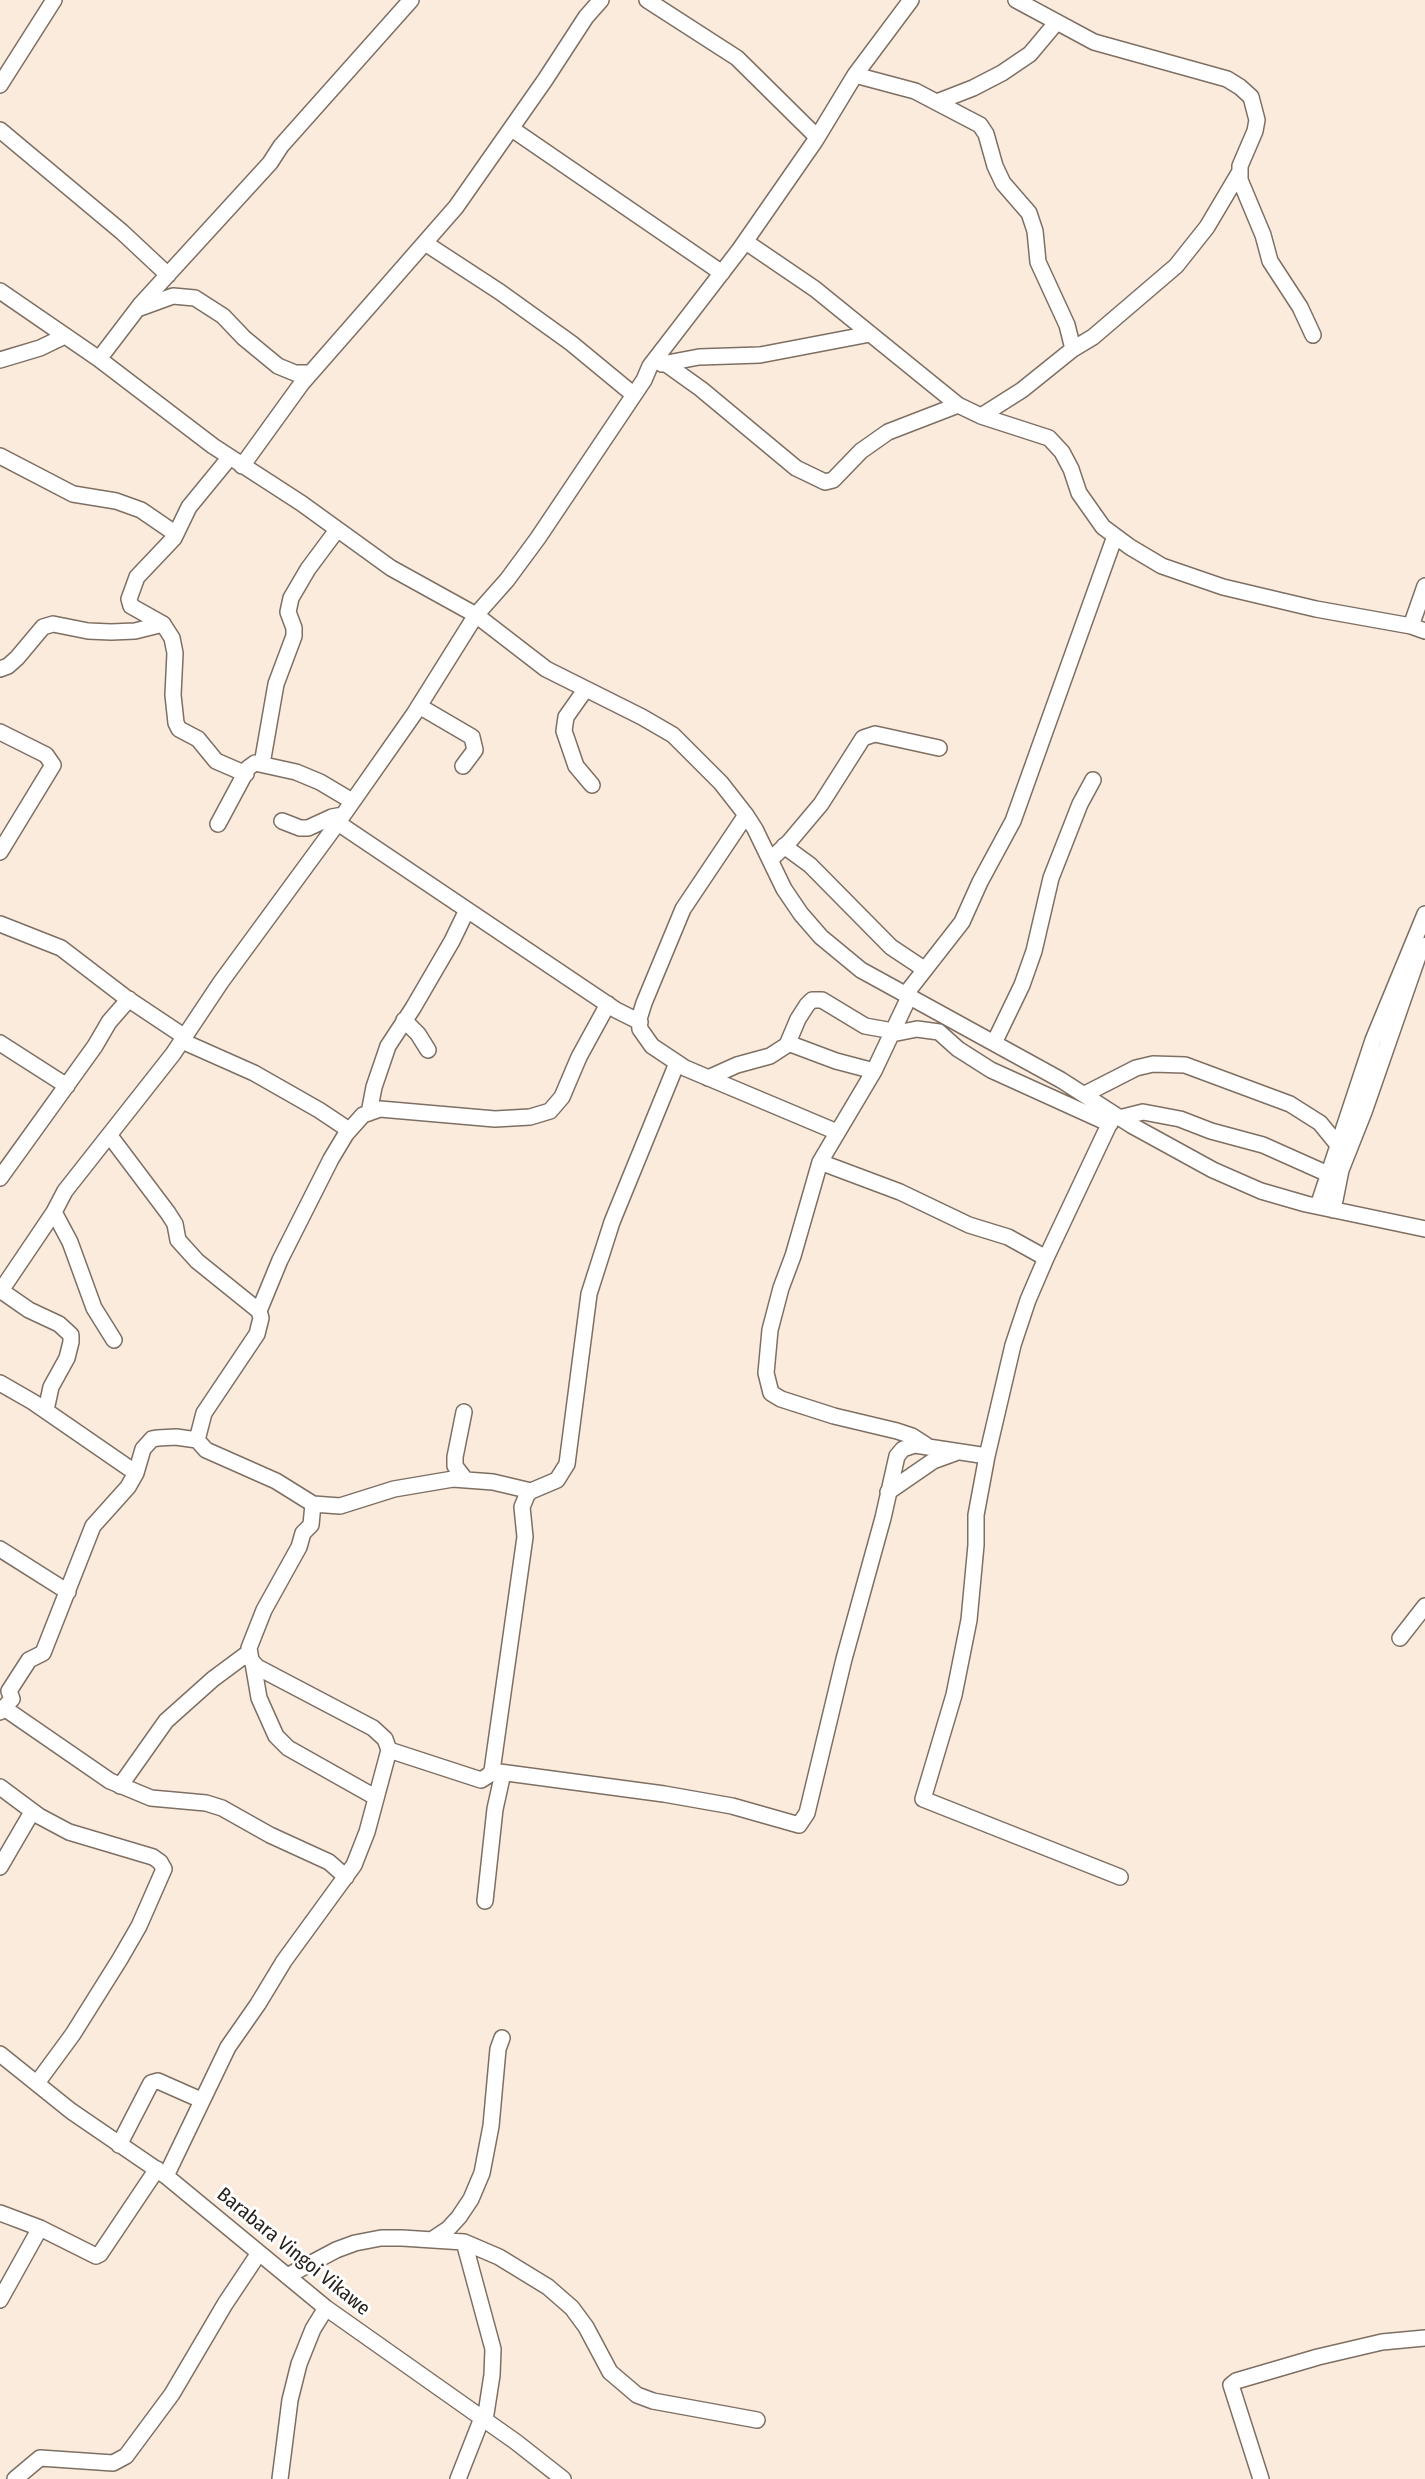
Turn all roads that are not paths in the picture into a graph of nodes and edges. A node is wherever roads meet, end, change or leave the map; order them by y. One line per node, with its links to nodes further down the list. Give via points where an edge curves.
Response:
1 (54, 0): 9 (street)
2 (411, 0): 18 (street)
3 (601, 0): 11 (street)
4 (646, 0): 13 (street, via 737,58)
5 (911, 0): 8 (street)
6 (1016, 0): 7 (street)
7 (1056, 23): 10 (street, via 1030,54 1002,73); 14 (street, via 1094,42 1227,79 1240,87 1251,97 1257,120)
8 (855, 75): 10 (street, via 915,91); 13 (street)
9 (0, 85)
10 (937, 102): 24 (street, via 980,125 986,134 1003,183 1029,213 1038,262 1067,325)
11 (512, 129): 16 (street); 17 (street)
12 (0, 130): 18 (street)
13 (817, 137): 15 (street)
14 (1239, 173): 22 (street, via 1270,261); 24 (street, via 1207,227 1176,266 1093,337)
15 (746, 242): 17 (street); 21 (street, via 815,289)
16 (425, 243): 28 (street); 29 (street, via 562,336)
17 (722, 273): 27 (street)
18 (168, 275): 20 (street)
19 (0, 291): 23 (street)
20 (136, 309): 25 (street); 28 (street, via 173,296 195,298 223,316 279,366 295,373)
21 (870, 334): 27 (street, via 760,355 699,357); 30 (street)
22 (1313, 335)
23 (65, 336): 25 (street); 26 (street)
24 (1073, 349): 31 (street, via 1022,390)
25 (99, 359): 33 (street)
26 (0, 360)
27 (658, 365): 29 (street); 30 (street, via 701,389 796,468 825,482 833,480 861,451 888,432)
28 (310, 373): 33 (street)
29 (634, 395): 38 (street, via 532,546)
30 (958, 405): 31 (street)
31 (981, 416): 36 (street, via 1049,438 1062,452 1091,512)
32 (0, 456): 35 (street, via 73,494 116,501 141,510)
33 (236, 461): 34 (street); 35 (street, via 189,507)
34 (337, 530): 38 (street, via 404,576); 46 (street, via 291,598 288,612 294,636 276,684)
35 (176, 534): 39 (street, via 137,577 129,599 131,606)
36 (1115, 536): 40 (street, via 1162,566 1222,587); 63 (street, via 1013,821 962,922)
37 (1425, 586): 40 (street)
38 (476, 615): 42 (street, via 546,669); 43 (street)
39 (163, 624): 41 (street, via 111,632 53,624 43,627 17,658); 48 (street, via 175,653 173,695 179,729 198,740 216,761)
40 (1418, 628)
41 (0, 669)
42 (585, 690): 50 (street, via 566,717 564,731 576,766); 52 (street, via 673,735 721,783)
43 (419, 706): 47 (street, via 472,737 475,750); 51 (street)
44 (0, 732): 57 (street, via 46,755 53,765)
45 (939, 748): 56 (street, via 876,734 863,738 822,804)
46 (262, 764): 48 (street, via 251,764); 51 (street, via 304,776)
47 (463, 766)
48 (246, 774): 55 (street)
49 (1093, 780): 73 (street, via 1051,878 1022,985)
50 (592, 785)
51 (352, 801): 53 (street)
52 (746, 815): 58 (street); 68 (street, via 683,909)
53 (340, 819): 54 (street, via 332,817 308,828); 59 (street); 70 (street)
54 (282, 821)
55 (218, 824)
56 (784, 846): 58 (street); 63 (street, via 810,865 891,947)
57 (0, 852)
58 (770, 860): 64 (street, via 784,889 821,937 861,970)
59 (467, 910): 66 (street); 67 (street)
60 (1425, 914): 85 (street, via 1373,1040)
61 (0, 924): 65 (street, via 61,948)
62 (1425, 936): 90 (street, via 1341,1170)
63 (924, 969): 64 (street)
64 (907, 996): 69 (street); 73 (street)
65 (129, 999): 70 (street); 78 (street)
66 (608, 1004): 68 (street); 80 (street, via 562,1097 550,1111 530,1117 495,1119 380,1108)
67 (404, 1020): 74 (street); 80 (street, via 388,1046)
68 (639, 1022): 75 (street, via 647,1041)
69 (893, 1033): 72 (street, via 865,1026 818,999 807,1005); 76 (street); 81 (street, via 917,1029 939,1032 991,1070)
70 (183, 1039): 82 (street, via 254,1073); 84 (street)
71 (0, 1043): 78 (street)
72 (788, 1043): 76 (street); 77 (street, via 770,1056)
73 (994, 1043): 79 (street)
74 (428, 1050)
75 (677, 1063): 77 (street); 106 (street, via 612,1221 590,1294 567,1464 557,1479)
76 (874, 1071): 83 (street)
77 (708, 1078): 83 (street)
78 (67, 1086): 88 (street)
79 (1085, 1094): 81 (street); 85 (street, via 1136,1068 1185,1065 1290,1104 1320,1123)
80 (369, 1113): 82 (street)
81 (1114, 1119): 87 (street, via 1143,1112 1180,1119 1263,1145); 89 (street, via 1261,1191); 93 (street)
82 (350, 1130): 95 (street, via 299,1221)
83 (837, 1132): 86 (street)
84 (110, 1136): 91 (street, via 65,1191); 95 (street, via 168,1213 178,1240 197,1261)
85 (1338, 1145): 87 (street)
86 (820, 1162): 93 (street, via 1008,1237); 101 (street, via 770,1330 768,1387 781,1399 897,1431)
87 (1328, 1174): 89 (street)
88 (0, 1178)
89 (1317, 1206): 90 (street)
90 (1333, 1210): 92 (street)
91 (54, 1212): 94 (street); 96 (street, via 70,1242 94,1308)
92 (1425, 1229)
93 (1046, 1258): 103 (street, via 1013,1345)
94 (0, 1291): 98 (street, via 59,1324 70,1335 67,1358 51,1387)
95 (259, 1311): 100 (street, via 257,1334 204,1413)
96 (114, 1340)
97 (0, 1383): 98 (street)
98 (46, 1410): 104 (street)
99 (464, 1412): 105 (street, via 455,1466)
100 (197, 1440): 104 (street, via 168,1436 152,1439 143,1449); 108 (street, via 206,1450 276,1481)
101 (929, 1447): 102 (street); 107 (street, via 909,1445 903,1449 893,1466)
102 (958, 1452): 103 (street); 107 (street, via 933,1461)
103 (987, 1456): 122 (street, via 976,1515 969,1620 954,1695 923,1799)
104 (136, 1473): 110 (street, via 113,1506 94,1524)
105 (465, 1479): 106 (street); 108 (street, via 394,1489 340,1506)
106 (531, 1491): 116 (street, via 522,1507 525,1537)
107 (888, 1492): 116 (street, via 807,1813 799,1825 732,1806 664,1794)
108 (313, 1504): 113 (street, via 311,1525 303,1533 264,1610)
109 (0, 1548): 110 (street)
110 (68, 1592): 114 (street, via 43,1653 29,1660 9,1690 12,1699)
111 (1425, 1606): 112 (street)
112 (1400, 1638)
113 (251, 1658): 115 (street, via 373,1728 385,1739); 117 (street, via 213,1679 166,1721); 119 (street, via 259,1698 276,1736 288,1748)
114 (2, 1710): 117 (street)
115 (388, 1750): 116 (street, via 481,1780); 119 (street)
116 (497, 1772): 124 (street)
117 (120, 1785): 123 (street, via 151,1798 222,1808 328,1862)
118 (0, 1787): 120 (street)
119 (375, 1797): 123 (street, via 360,1851)
120 (33, 1812): 121 (street); 127 (street, via 69,1832 153,1857 164,1869 120,1959)
121 (0, 1867)
122 (1120, 1876)
123 (346, 1877): 128 (street, via 284,1960 228,2047)
124 (485, 1901)
125 (502, 2038): 133 (street, via 482,2173 459,2217)
126 (0, 2054): 127 (street, Barabara Vingoi Vikawe)
127 (37, 2083): 129 (street, Barabara Vingoi Vikawe)
128 (201, 2100): 129 (street, via 158,2081 151,2083); 130 (street, via 191,2126)
129 (118, 2145): 130 (street, Barabara Vingoi Vikawe)
130 (161, 2173): 132 (street, via 100,2254 93,2256); 135 (street, Barabara Vingoi Vikawe)
131 (0, 2213): 132 (street)
132 (40, 2228): 137 (street)
133 (433, 2239): 134 (street); 136 (street, via 381,2238 355,2243)
134 (464, 2242): 140 (street, via 493,2349); 141 (street, via 548,2286 572,2308 610,2372 637,2395)
135 (259, 2253): 136 (street, Barabara Vingoi Vikawe); 142 (street, via 172,2394 126,2456 113,2463 40,2458)
136 (287, 2276): 138 (street, Barabara Vingoi Vikawe)
137 (0, 2300)
138 (326, 2307): 140 (street, Barabara Vingoi Vikawe); 143 (street, via 298,2364)
139 (1425, 2338): 146 (street, via 1382,2342 1318,2357 1231,2385)
140 (484, 2419): 144 (street); 145 (street, Barabara Vingoi Vikawe)
141 (757, 2420)
142 (15, 2479)
143 (280, 2479)
144 (458, 2479)
145 (564, 2479)
146 (1261, 2479)

